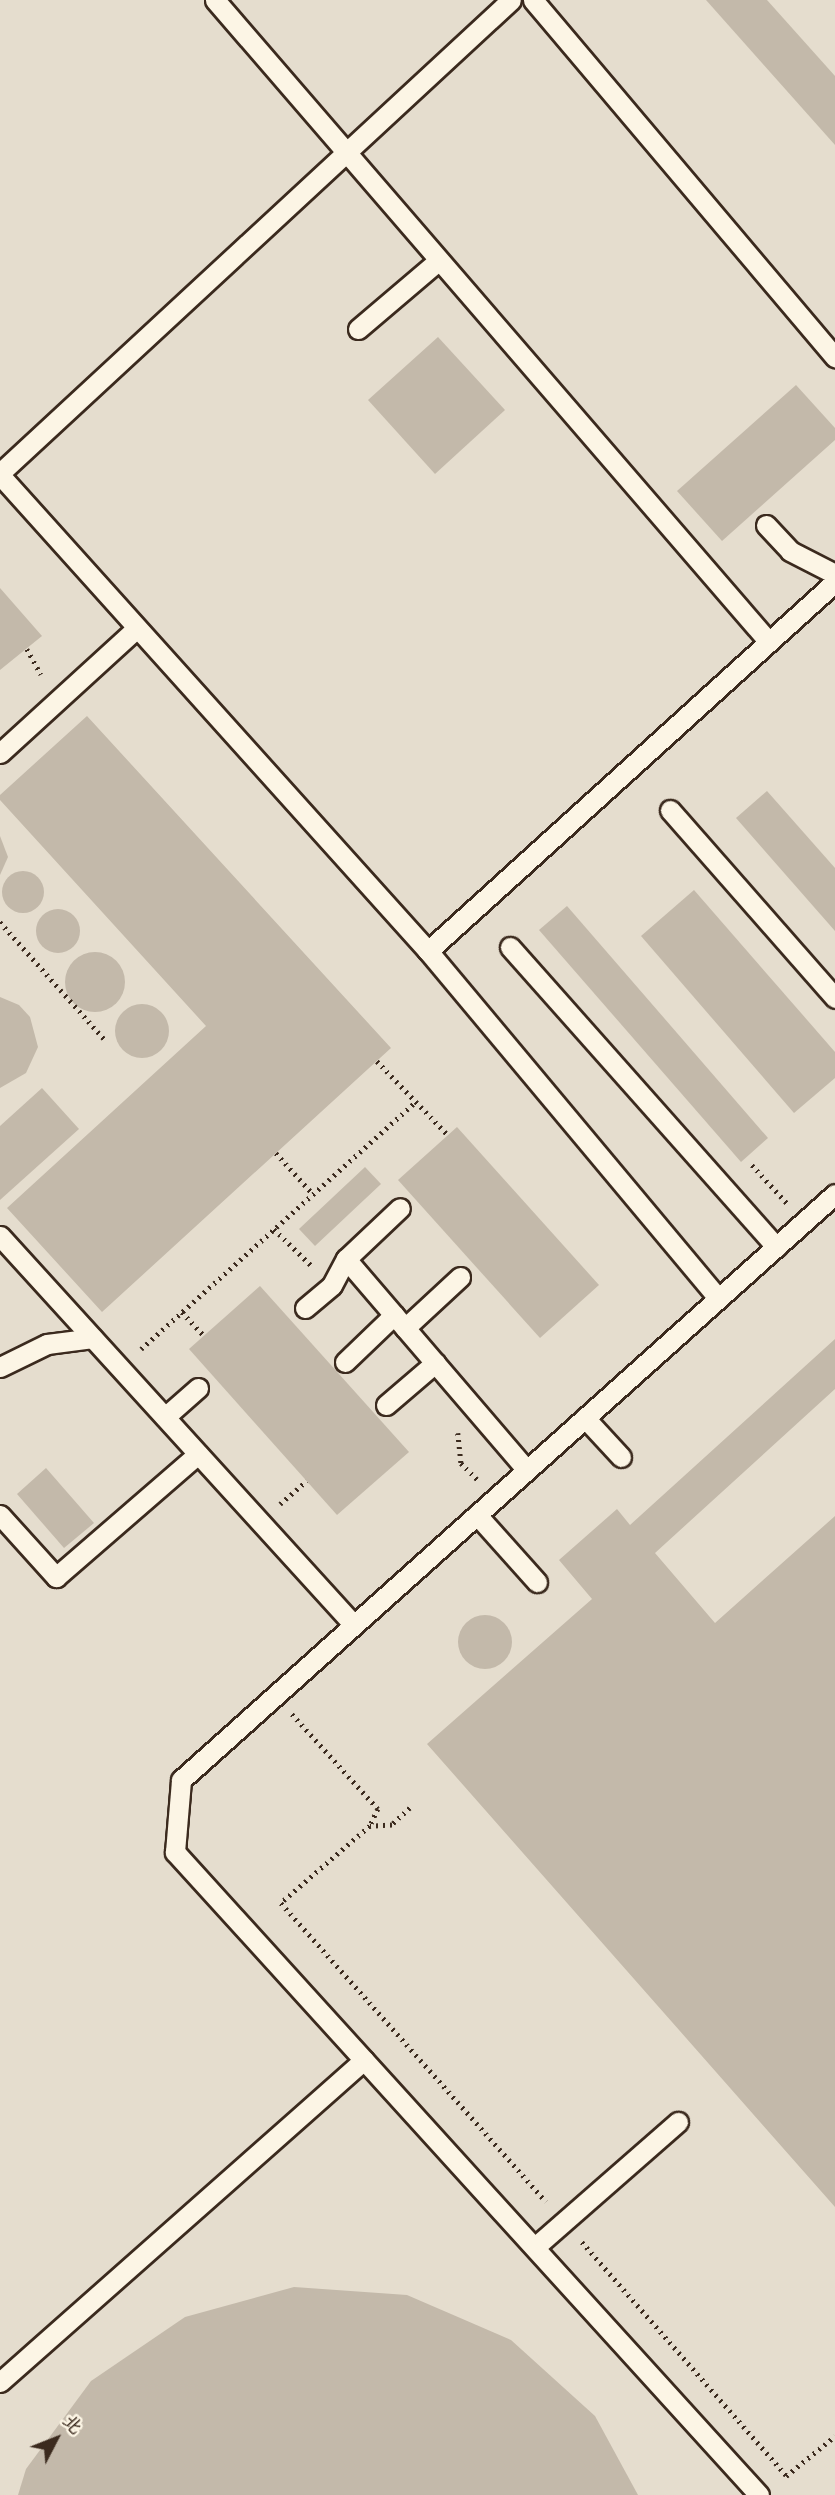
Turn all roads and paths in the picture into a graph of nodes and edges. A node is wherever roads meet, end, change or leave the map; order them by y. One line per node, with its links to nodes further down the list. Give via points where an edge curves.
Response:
1 (215, 0): 4 (lane)
2 (511, 0): 4 (lane)
3 (533, 0): 7 (lane)
4 (349, 150): 5 (lane); 8 (lane)
5 (438, 261): 6 (lane); 13 (lane)
6 (358, 329)
7 (835, 358)
8 (0, 474): 12 (lane)
9 (766, 524): 10 (lane, via 790,551)
10 (835, 574)
11 (835, 582): 13 (lane)
12 (138, 628): 16 (lane); 20 (lane)
13 (769, 642): 20 (lane)
14 (27, 649): 15 (path, via 44,671)
15 (35, 680)
16 (0, 753)
17 (670, 810): 21 (lane)
18 (0, 922): 22 (path)
19 (510, 947): 33 (lane)
20 (428, 951): 36 (lane)
21 (835, 998)
22 (106, 1041)
23 (377, 1061): 24 (path)
24 (416, 1101): 25 (path); 28 (path)
25 (448, 1135)
26 (276, 1153): 28 (path)
27 (752, 1165): 31 (path)
28 (313, 1194): 38 (path)
29 (835, 1194): 31 (lane)
30 (400, 1208): 34 (lane)
31 (804, 1222): 33 (lane)
32 (0, 1236): 41 (lane)
33 (776, 1247): 36 (lane)
34 (346, 1259): 37 (lane, via 332,1285); 39 (lane)
35 (460, 1277): 39 (lane)
36 (718, 1298): 50 (lane)
37 (306, 1308)
38 (182, 1312): 40 (path); 45 (path)
39 (400, 1322): 43 (lane); 44 (lane)
40 (204, 1336)
41 (93, 1338): 42 (lane, via 47,1344); 45 (lane)
42 (2, 1359): 46 (lane)
43 (345, 1362)
44 (435, 1363): 48 (lane); 53 (lane)
45 (120, 1368): 49 (lane)
46 (0, 1385)
47 (198, 1388): 49 (lane)
48 (386, 1405)
49 (165, 1417): 51 (lane)
50 (585, 1418): 52 (lane); 53 (lane)
51 (198, 1454): 54 (lane, via 56,1577); 57 (lane)
52 (621, 1457)
53 (527, 1470): 55 (lane)
54 (0, 1515)
55 (477, 1515): 56 (lane); 57 (lane)
56 (537, 1582)
57 (354, 1625): 58 (lane)
58 (275, 1695): 60 (path, via 378,1809); 61 (lane, via 181,1780 176,1852)
59 (410, 1808): 60 (path, via 392,1825)
60 (370, 1826): 63 (path, via 281,1903)
61 (364, 2060): 64 (lane); 65 (lane)
62 (678, 2122): 63 (lane)
63 (564, 2222): 64 (lane); 67 (path)
64 (535, 2247): 69 (lane)
65 (0, 2382)
66 (835, 2436): 67 (path)
67 (786, 2475): 68 (path)
68 (779, 2482)
69 (759, 2495)

